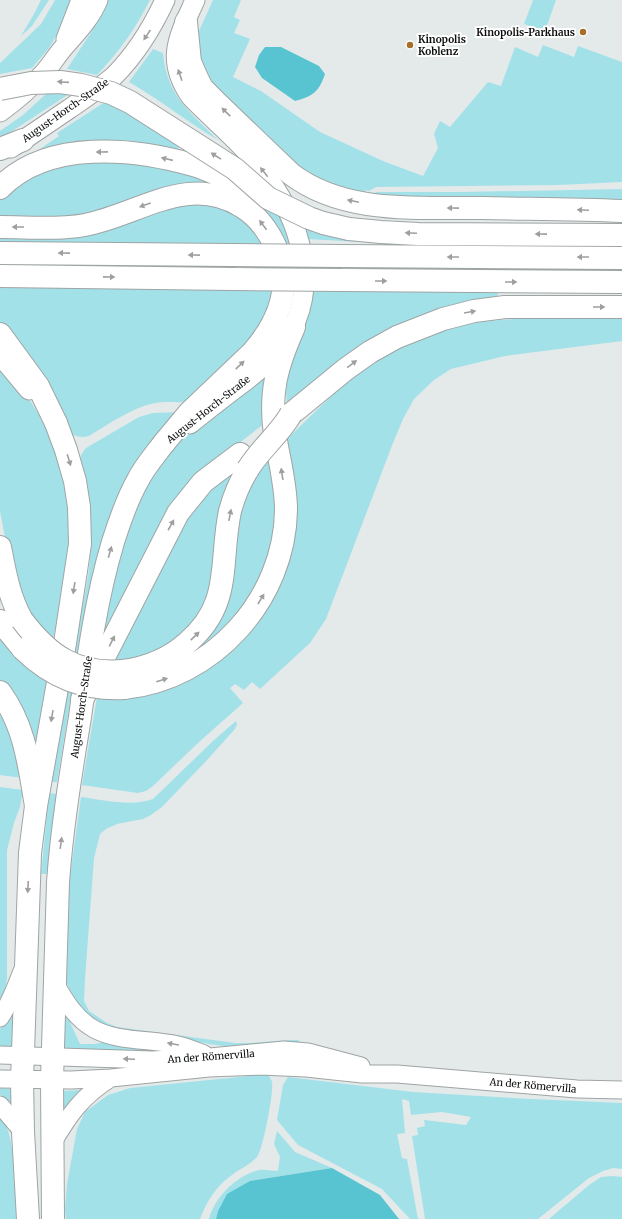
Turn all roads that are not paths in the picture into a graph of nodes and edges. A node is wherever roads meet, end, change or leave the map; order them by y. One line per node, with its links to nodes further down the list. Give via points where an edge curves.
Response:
1 (80, 0): 6 (main road)
2 (98, 0): 6 (main road, via 82,28)
3 (164, 0): 9 (main road, August-Horch-Straße, one-way to 9, via 143,41 114,75 92,94)
4 (195, 0): 5 (main road, August-Horch-Straße)
5 (186, 22): 14 (main road, one-way to 5, via 391,207 351,202 318,190 302,183 291,174 202,88 190,62); 22 (main road, August-Horch-Straße, one-way to 5, via 305,284 302,254 295,230 286,206 269,178 185,89 179,74 176,51)
6 (63, 48): 8 (main road, via 28,91)
7 (0, 89): 13 (main road, one-way to 7, bridge, via 246,177 224,162 130,102 111,93 81,84 60,82 31,83)
8 (0, 112)
9 (23, 140): 10 (main road); 11 (main road, August-Horch-Straße)
10 (0, 149)
11 (0, 156)
12 (0, 188): 13 (main road, one-way to 12, bridge, via 194,166 159,157 118,152 87,152 55,157 25,168)
13 (268, 198): 16 (main road, one-way to 13, bridge, via 418,234 350,229 323,223)
14 (622, 211)
15 (0, 227): 26 (main road, one-way to 15, via 189,413 253,352 275,319 282,297 284,272 276,248 262,224 244,208 226,198 215,194 194,193 171,196 85,225)
16 (622, 235)
17 (0, 253): 18 (main road, one-way to 17, bridge)
18 (622, 258)
19 (0, 276): 20 (main road, one-way to 20, bridge)
20 (622, 282)
21 (622, 307): 27 (main road, one-way to 21, bridge, via 256,457 282,429 291,414 358,360 412,330 474,311 505,307)
22 (294, 327): 26 (main road, August-Horch-Straße, via 265,364); 30 (main road, one-way to 22, via 137,687 168,678 197,664 237,631 265,592 281,549 286,518 274,418 274,390 278,367)
23 (0, 334): 25 (main road, via 38,386)
24 (0, 355): 25 (main road)
25 (56, 423): 33 (main road, one-way to 33, via 75,481 80,544)
26 (164, 443): 32 (main road, August-Horch-Straße, one-way to 26, via 102,585 115,534 138,480)
27 (244, 461): 30 (main road, one-way to 27, via 144,667 171,655 191,640 207,621 222,584 230,511); 32 (main road, one-way to 27, via 178,513 204,482)
28 (0, 546): 30 (main road, bridge, via 13,602 22,620 45,647 64,660)
29 (0, 621): 30 (main road, bridge, via 23,649 43,666 66,679 87,686 112,689)
30 (124, 680)
31 (0, 692): 33 (main road, via 16,718 24,740)
32 (82, 700): 35 (main road, August-Horch-Straße, one-way to 32, via 60,853)
33 (36, 806): 34 (main road, one-way to 34, via 30,853)
34 (26, 961): 36 (street, via 13,995); 38 (main road)
35 (55, 984): 39 (main road, August-Horch-Straße); 40 (street, one-way to 35, via 178,1045 112,1036 94,1029 77,1016)
36 (0, 1018)
37 (0, 1055): 38 (street, An der Römervilla)
38 (23, 1056): 39 (street, An der Römervilla); 44 (main road)
39 (53, 1057): 40 (street, An der Römervilla, one-way to 39, via 152,1060); 45 (main road, August-Horch-Straße)
40 (210, 1057): 41 (street, An der Römervilla, via 293,1051 321,1055)
41 (397, 1074): 42 (street, An der Römervilla, via 253,1066); 46 (street, An der Römervilla, via 577,1089)
42 (111, 1078): 45 (street, An der Römervilla); 49 (street, via 94,1089 75,1108)
43 (0, 1079): 44 (street, An der Römervilla)
44 (22, 1080): 45 (street, An der Römervilla); 48 (main road)
45 (52, 1080): 49 (main road, August-Horch-Straße)
46 (622, 1090)
47 (0, 1105): 48 (street)
48 (23, 1132): 50 (main road)
49 (52, 1146): 51 (main road, August-Horch-Straße)
50 (28, 1219)
51 (53, 1219)

